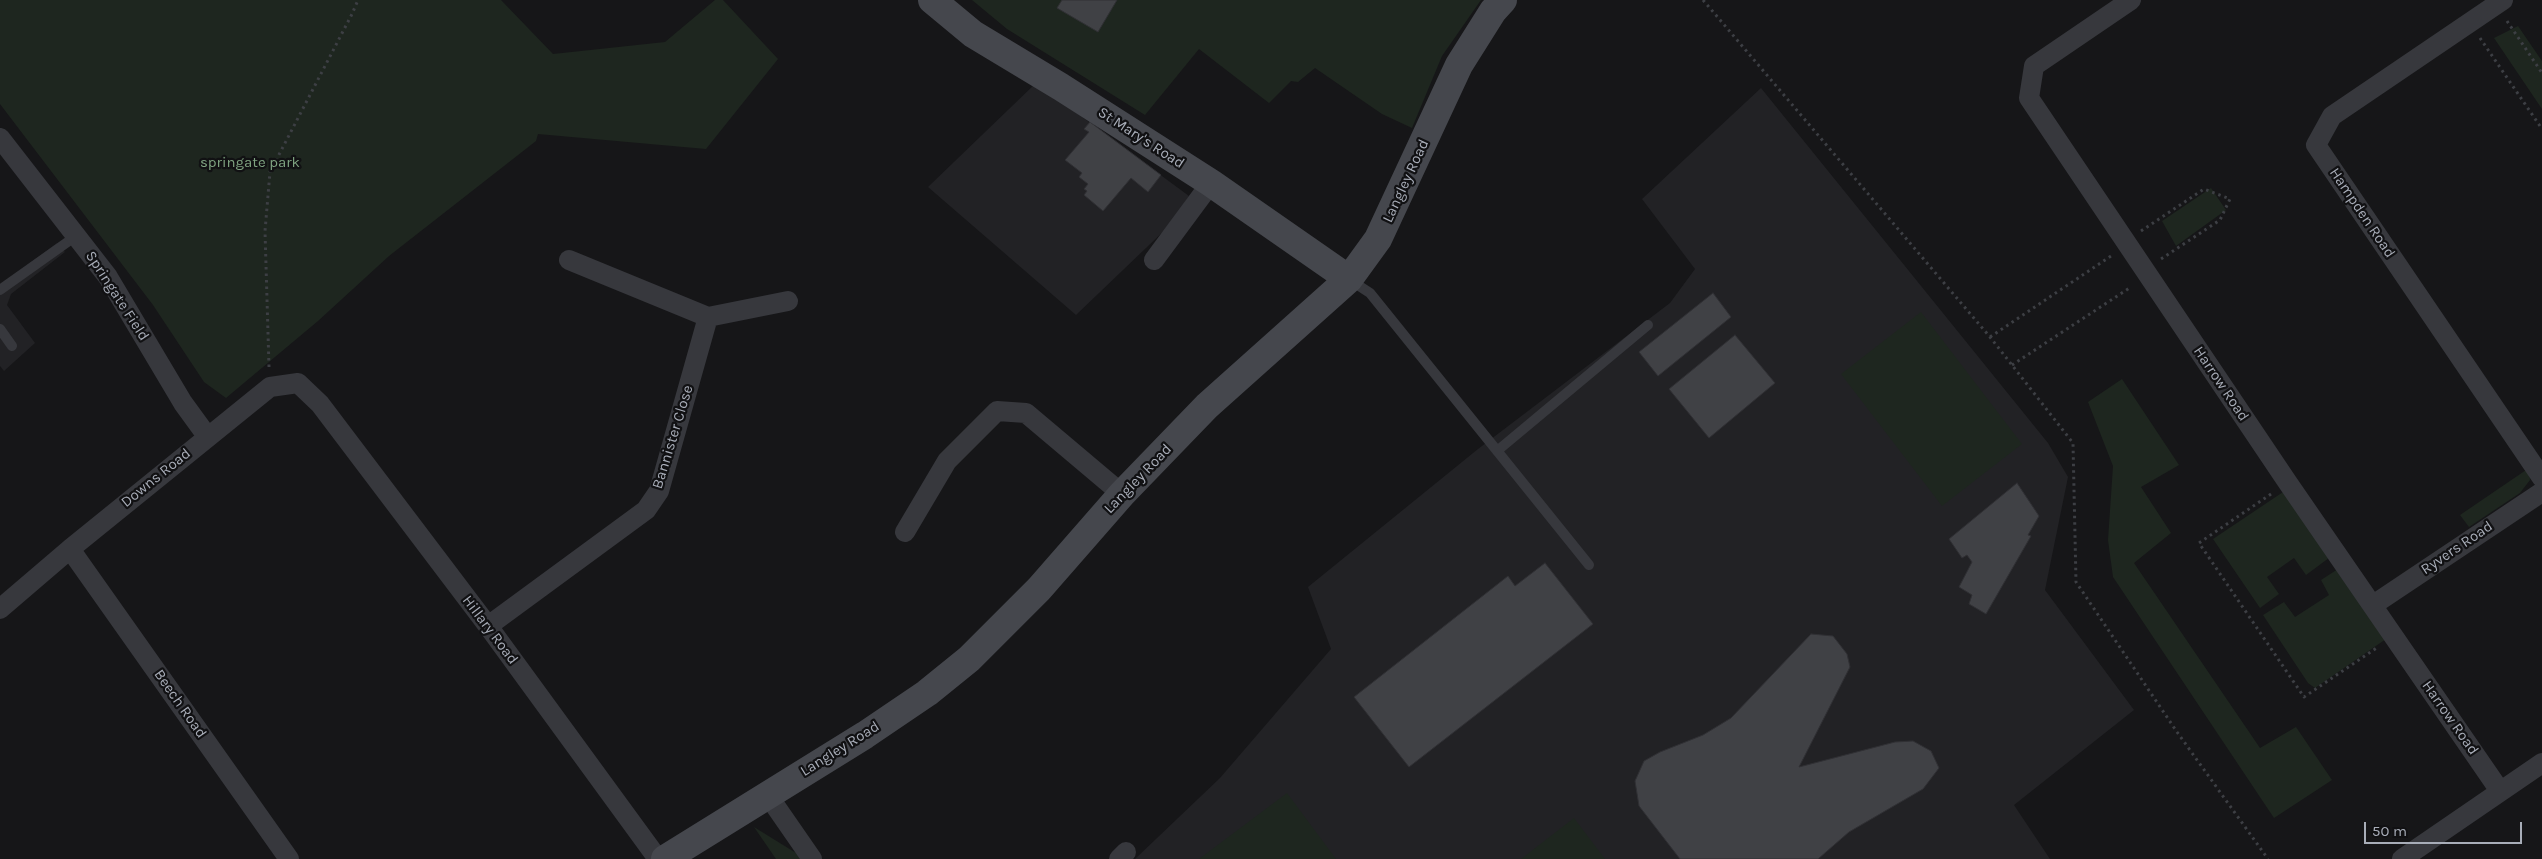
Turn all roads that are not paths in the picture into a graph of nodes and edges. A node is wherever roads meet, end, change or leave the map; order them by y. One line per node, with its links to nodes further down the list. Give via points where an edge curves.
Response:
1 (932, 0): 6 (street, St Mary's Road, via 973,34)
2 (1503, 0): 10 (street, Langley Road, via 1493,10 1459,64 1378,239)
3 (2131, 0): 26 (street, Harrow Road, via 2034,66 2029,98)
4 (2499, 2): 20 (street, Hampden Road, via 2332,116 2316,145)
5 (0, 138): 7 (street, Springate Field)
6 (1211, 183): 9 (street); 10 (street, St Mary's Road)
7 (76, 236): 11 (lane); 18 (street, Springate Field, via 108,276 183,403)
8 (570, 260): 13 (street)
9 (1154, 260)
10 (1349, 279): 19 (lane, via 1370,293); 22 (street, Langley Road, via 1207,406)
11 (0, 290)
12 (788, 301): 13 (street)
13 (708, 317): 28 (street, Bannister Close, via 659,491 646,510)
14 (1648, 325): 19 (lane)
15 (0, 330): 16 (lane)
16 (12, 346)
17 (320, 404): 18 (street, Downs Road, via 298,383 270,387); 28 (street, Hillary Road)
18 (207, 436): 24 (street, Downs Road)
19 (1497, 451): 25 (lane)
20 (2542, 478)
21 (2542, 492): 26 (street, Ryvers Road)
22 (1122, 494): 23 (street, via 1026,413 997,411 947,461); 31 (street, Langley Road, via 1039,590 969,659 927,693 865,735)
23 (905, 532)
24 (70, 549): 27 (street, Downs Road); 32 (street, Beech Road)
25 (1589, 565)
26 (2373, 605): 30 (street, Harrow Road)
27 (1, 606)
28 (488, 626): 33 (street, Hillary Road)
29 (2542, 763): 30 (street)
30 (2500, 791): 36 (street)
31 (767, 794): 34 (street, Langley Road); 35 (street)
32 (290, 859)
33 (658, 859)
34 (665, 859)
35 (812, 859)
36 (2402, 859)

